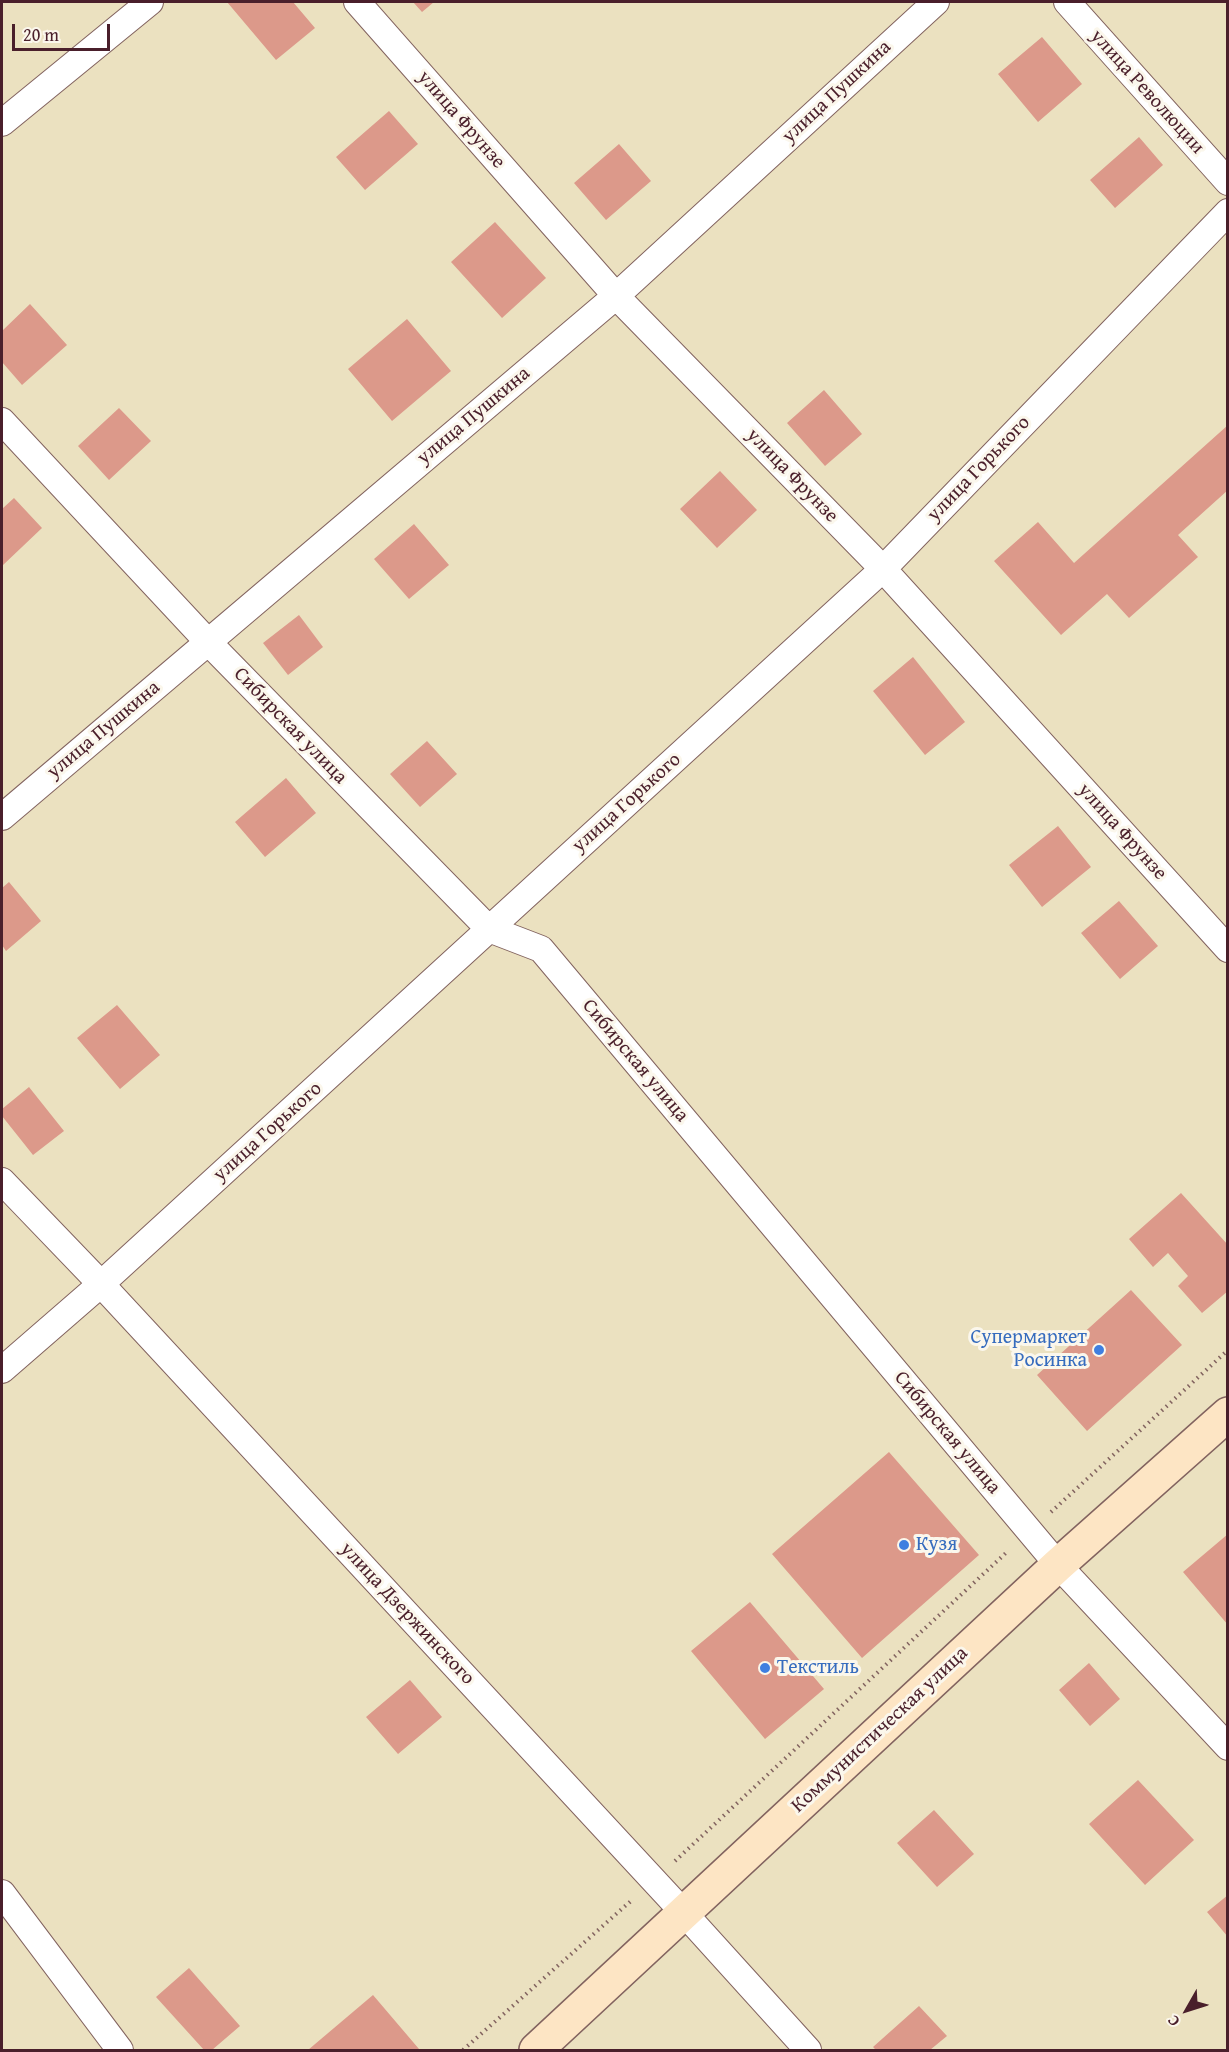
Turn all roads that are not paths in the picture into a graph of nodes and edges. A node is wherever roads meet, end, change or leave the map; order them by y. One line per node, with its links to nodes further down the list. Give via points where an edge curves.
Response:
1 (150, 2): 5 (street)
2 (357, 2): 8 (street, улица Фрунзе)
3 (936, 2): 8 (street, улица Пушкина)
4 (1067, 2): 6 (street, улица Революции)
5 (2, 123)
6 (1227, 182)
7 (1227, 212): 10 (street, улица Горького)
8 (616, 296): 10 (street, улица Фрунзе); 11 (street, улица Пушкина)
9 (2, 421): 11 (street, Сибирская улица)
10 (883, 569): 13 (street, улица Горького); 14 (street, улица Фрунзе)
11 (208, 642): 12 (street, улица Пушкина); 13 (street, Сибирская улица)
12 (2, 817)
13 (489, 929): 16 (street, улица Горького); 19 (street, Сибирская улица, via 541,949)
14 (1227, 949)
15 (2, 1181): 16 (street, улица Дзержинского)
16 (101, 1284): 17 (street, улица Горького); 22 (street, улица Дзержинского)
17 (2, 1370)
18 (1227, 1414): 19 (street, Коммунистическая улица)
19 (1058, 1565): 20 (street, Сибирская улица); 22 (street, Коммунистическая улица)
20 (1227, 1746)
21 (2, 1893): 23 (street)
22 (684, 1913): 24 (street, Коммунистическая улица); 25 (street, улица Дзержинского)
23 (120, 2050)
24 (536, 2050)
25 (808, 2050)

